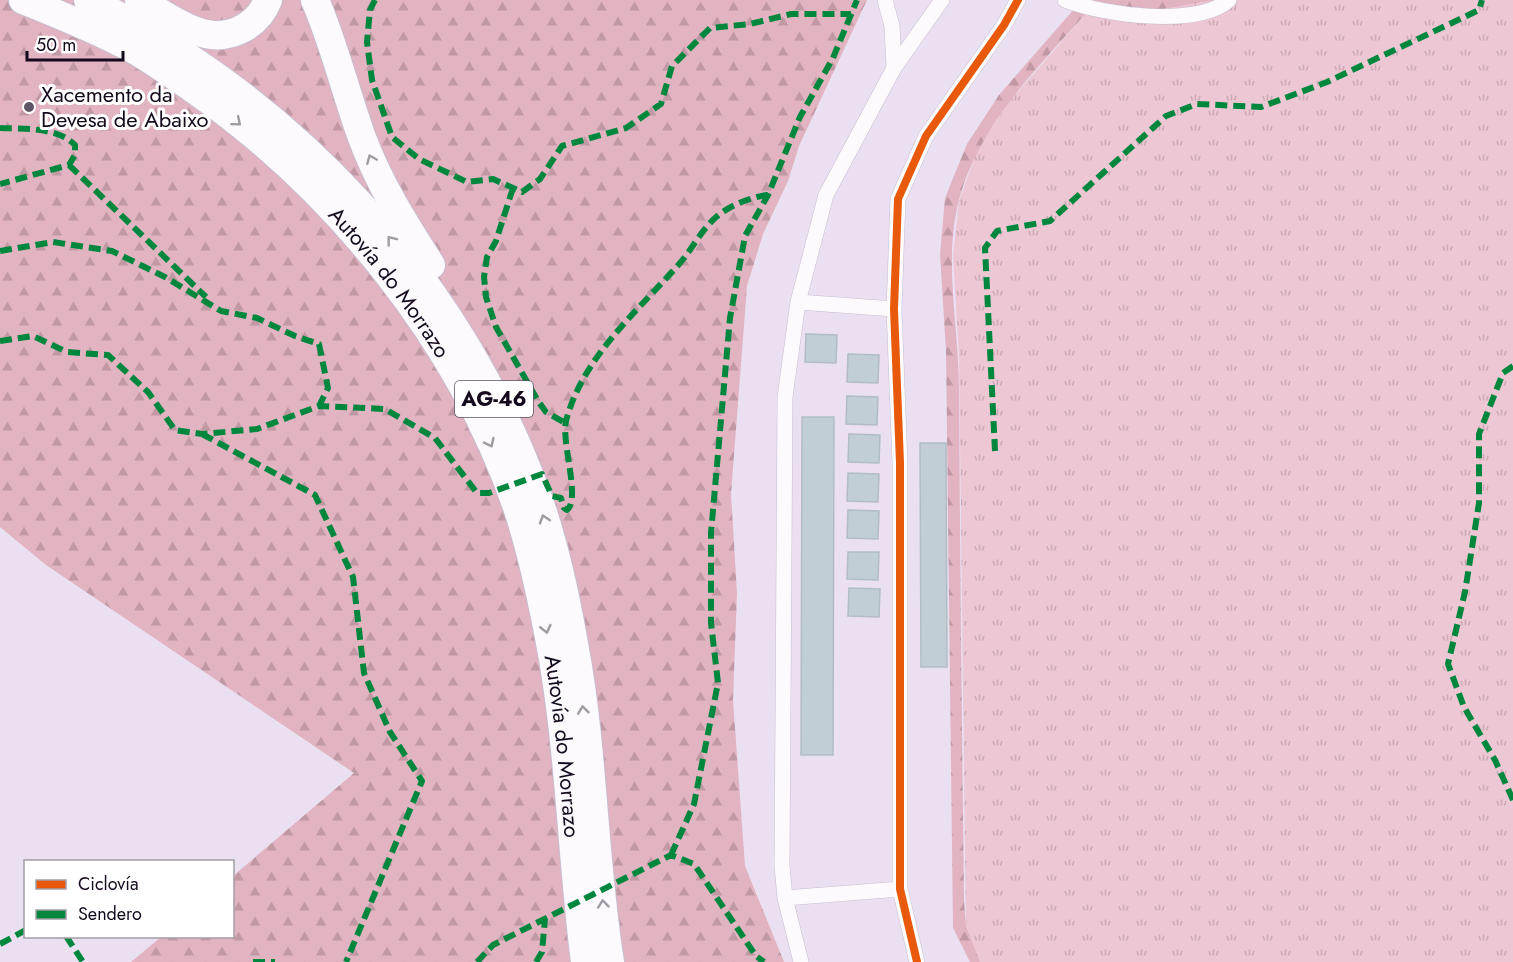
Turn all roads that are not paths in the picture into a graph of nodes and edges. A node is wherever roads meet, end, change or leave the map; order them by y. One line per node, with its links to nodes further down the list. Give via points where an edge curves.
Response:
1 (23, 0): 17 (highway, Autovía do Morrazo / AG-46, one-way to 17, via 130,47 222,109 330,207 383,267 432,336 492,447 517,508 531,561 562,720)
2 (88, 0): 14 (highway, Autovía do Morrazo / AG-46, one-way to 2, via 485,382 444,313 384,231 333,175 263,111 206,69)
3 (139, 0): 4 (highway, via 196,32 218,36 249,26 264,12)
4 (268, 0)
5 (315, 0): 14 (highway, one-way to 5, via 534,463 495,376 465,318 385,190)
6 (885, 0): 11 (street, via 892,26)
7 (942, 0): 11 (street)
8 (1018, 0): 13 (street, via 926,136 898,199)
9 (1065, 0): 10 (street, via 1085,8 1151,18 1220,8)
10 (1229, 0)
11 (894, 68): 12 (street, via 826,195)
12 (798, 302): 13 (street); 16 (street, via 785,397)
13 (894, 309): 15 (street, via 900,463)
14 (535, 490): 18 (highway, Autovía do Morrazo / AG-46, one-way to 14, via 575,647)
15 (900, 890): 16 (street); 20 (street)
16 (785, 898): 19 (street)
17 (585, 962)
18 (610, 962)
19 (801, 962)
20 (917, 962)

